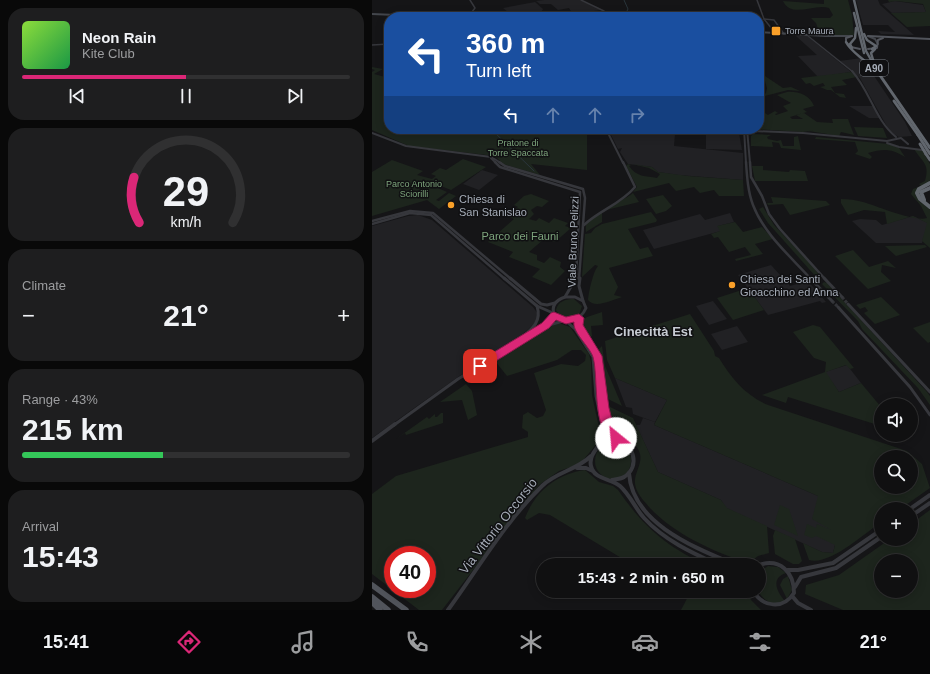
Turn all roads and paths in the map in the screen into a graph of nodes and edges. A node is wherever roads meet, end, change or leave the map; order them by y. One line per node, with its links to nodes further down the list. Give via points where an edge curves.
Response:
1 (470, 0): 5 (street, via 475,8)
2 (581, 0): 6 (street)
3 (757, 0): 7 (street)
4 (852, 0): 11 (highway, A90)
5 (472, 12)
6 (606, 12)
7 (761, 12)
8 (372, 14): 9 (main road)
9 (384, 14)
10 (764, 19): 12 (street); 16 (street, via 774,20)
11 (858, 24): 29 (highway, via 855,38 850,44); 31 (highway, via 866,38 876,46); 32 (highway, A90, via 863,51); 33 (highway, A90, via 867,53)
12 (770, 26): 14 (street, via 771,31); 15 (street)
13 (764, 33): 14 (main road)
14 (768, 33): 15 (main road)
15 (772, 33): 16 (main road)
16 (784, 34): 17 (main road)
17 (808, 36): 18 (main road); 23 (main road)
18 (826, 36): 19 (main road); 23 (main road)
19 (831, 36): 20 (main road); 25 (main road)
20 (852, 36): 25 (main road, via 846,37)
21 (868, 36): 22 (main road); 26 (main road)
22 (889, 37): 24 (main road); 26 (main road, via 880,38)
23 (812, 38): 43 (street, via 858,77 887,130)
24 (930, 38)
25 (846, 42): 29 (main road); 32 (highway, via 849,50 861,56)
26 (878, 43): 31 (main road, via 878,47)
27 (372, 45): 28 (street)
28 (384, 45)
29 (852, 48): 30 (main road)
30 (860, 49)
31 (872, 49): 33 (highway)
32 (870, 66): 34 (highway, A90)
33 (876, 70): 34 (highway, A90)
34 (913, 126): 41 (highway, A90); 41 (highway)
35 (764, 131): 44 (street)
36 (372, 132): 50 (street, Viale Bruno Pelizzi, via 406,146)
37 (764, 132): 44 (street)
38 (608, 134): 56 (street, via 635,187 622,199)
39 (742, 134): 42 (street)
40 (750, 134): 42 (street)
41 (919, 135): 46 (highway); 48 (highway, A90, bridge); 49 (highway, A90, bridge)
42 (745, 136): 61 (street, via 752,178 769,214 782,232); 63 (street, via 751,196 759,217)
43 (894, 137): 44 (street); 45 (street, via 905,140)
44 (891, 142): 47 (street, via 897,146)
45 (908, 144): 47 (street); 48 (street)
46 (930, 144)
47 (905, 146): 48 (street)
48 (930, 149)
49 (928, 154): 51 (highway)
50 (487, 156): 55 (street, Viale Bruno Pelizzi, via 505,166 582,189 585,195); 57 (street, Viale Bruno Pelizzi, via 500,168 578,190 581,194)
51 (930, 160)
52 (930, 183): 54 (highway, via 917,193 920,200)
53 (930, 188): 54 (highway, via 923,190 921,195)
54 (930, 206)
55 (584, 213): 56 (street); 57 (street, Viale Bruno Pelizzi)
56 (590, 216): 57 (street); 59 (street)
57 (582, 218): 59 (street, Viale Bruno Pelizzi); 60 (street, Viale Bruno Pelizzi, via 576,280)
58 (372, 223): 64 (street, via 405,212 418,210 432,213 540,303 546,306); 66 (street, via 407,214 431,215)
59 (584, 225): 62 (street, Viale Bruno Pelizzi, via 579,286)
60 (565, 297): 62 (street, via 575,297); 64 (street)
61 (842, 297)
62 (583, 301): 69 (street, via 586,308)
63 (832, 301)
64 (555, 303): 68 (street, via 552,308)
65 (848, 304): 73 (street)
66 (537, 306): 68 (street); 72 (street, via 540,314 538,321)
67 (838, 307): 74 (street, via 910,387)
68 (554, 314): 70 (street); 71 (street)
69 (579, 318): 70 (street); 76 (street, via 578,325 598,358 600,392 609,431)
70 (565, 321): 71 (street); 77 (street, via 575,329 593,359 596,396 604,435)
71 (546, 326): 72 (street)
72 (514, 345): 75 (street, via 456,381)
73 (930, 392)
74 (930, 415)
75 (372, 441)
76 (619, 441): 77 (street); 81 (street, via 628,445 634,454 634,463)
77 (600, 444): 78 (street)
78 (593, 453): 79 (street, Via Vittorio Occorsio); 80 (street, via 591,461)
79 (575, 468): 80 (street, via 586,468); 103 (street, Via Vittorio Occorsio, via 555,476 542,486)
80 (594, 472): 82 (street)
81 (629, 473): 82 (street, via 621,479); 90 (street, via 632,492 660,524 691,546)
82 (609, 480): 89 (street, via 620,486 644,518 663,535)
83 (930, 495): 85 (street)
84 (930, 502): 86 (street)
85 (918, 503)
86 (918, 511)
87 (874, 535): 92 (street, via 831,564)
88 (874, 542): 94 (street, via 836,568 801,577)
89 (703, 558)
90 (719, 558)
91 (766, 564): 92 (street, via 773,562)
92 (787, 570): 94 (street)
93 (372, 585): 102 (main road)
94 (795, 588): 96 (street)
95 (372, 597): 101 (main road)
96 (793, 597): 99 (street, via 785,606); 104 (street)
97 (758, 598): 99 (street)
98 (372, 602): 100 (main road)
99 (777, 609)
100 (380, 610)
101 (388, 610)
102 (406, 610)
103 (448, 610)
104 (811, 610)

